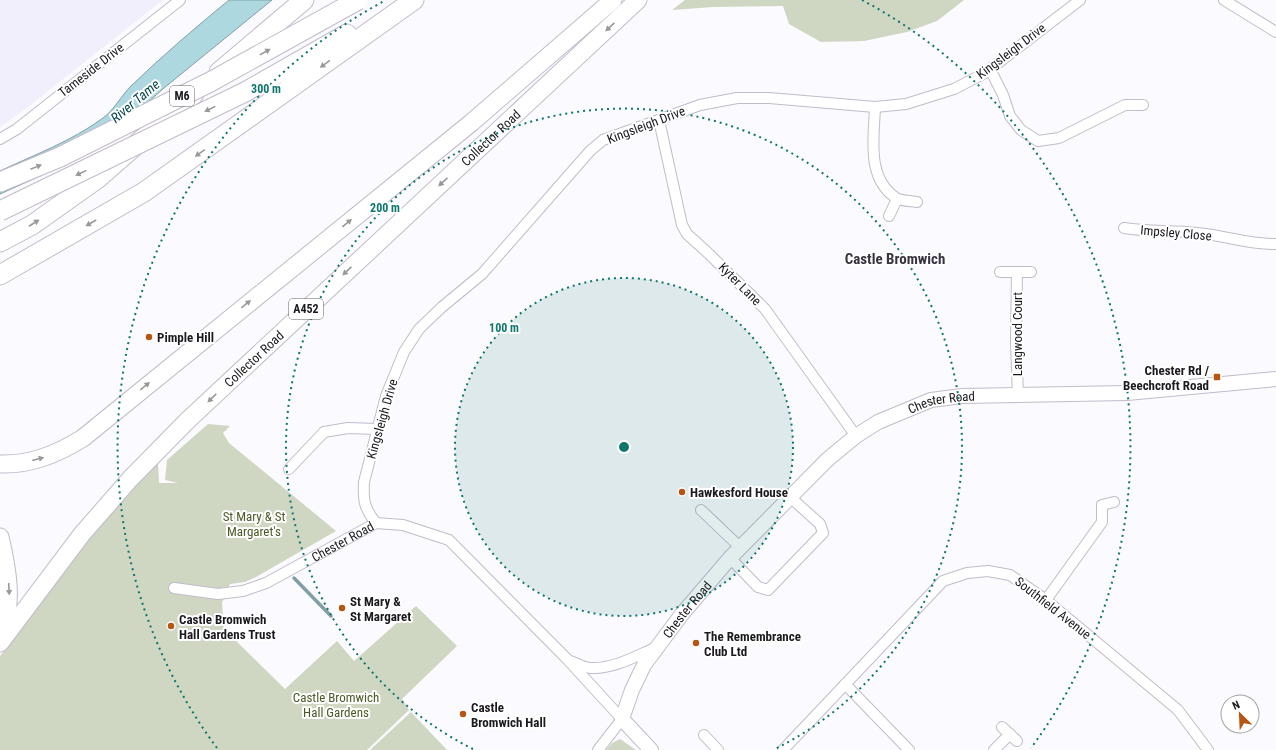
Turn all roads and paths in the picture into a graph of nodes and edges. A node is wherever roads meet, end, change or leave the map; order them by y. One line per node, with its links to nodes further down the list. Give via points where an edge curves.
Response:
1 (180, 0): 15 (street, Tameside Drive, via 17,129)
2 (304, 0): 22 (highway, one-way to 2, via 32,225 97,179)
3 (358, 0): 16 (highway, M6, one-way to 3, bridge, via 60,157 205,85)
4 (398, 0): 19 (highway, M6, one-way to 19, bridge, via 336,42 245,92)
5 (414, 0): 27 (highway, one-way to 27, via 144,192)
6 (613, 0): 32 (highway, Collector Road, one-way to 6, via 39,460 64,450 82,438 471,123)
7 (638, 0): 43 (highway, Collector Road / A452, one-way to 43, via 183,425 130,479 82,534)
8 (1080, 0): 11 (street, Kingsleigh Drive)
9 (1224, 0): 10 (street)
10 (1276, 32)
11 (990, 69): 12 (street, via 1010,116 1021,130 1038,141 1059,138 1125,105); 13 (street, Kingsleigh Drive, via 954,89 906,104)
12 (1143, 104)
13 (875, 107): 14 (street, Kingsleigh Drive, via 770,98 737,98 700,105); 17 (street, via 876,171 883,186)
14 (660, 120): 30 (street, Kingsleigh Drive, via 604,140 590,151 482,274 419,329 404,352 386,396); 31 (street, Kyter Lane, via 682,225 687,234 764,309)
15 (0, 139)
16 (0, 182)
17 (897, 199): 18 (street); 20 (street)
18 (917, 202)
19 (0, 211)
20 (889, 216)
21 (1124, 228): 23 (street, Impsley Close, via 1150,232 1198,233)
22 (0, 242)
23 (1276, 244)
24 (1000, 272): 25 (street, Langwood Court)
25 (1017, 272): 26 (street, Langwood Court); 29 (street, Langwood Court)
26 (1031, 272)
27 (0, 275)
28 (1276, 379): 29 (main road, Chester Road, via 1127,393)
29 (1018, 396): 31 (main road, Chester Road, via 962,396 931,400 878,422)
30 (377, 428): 33 (street, via 343,428 324,432); 37 (street, Kingsleigh Drive, via 363,495 367,512)
31 (856, 436): 34 (main road, Chester Road, via 828,459)
32 (0, 464)
33 (289, 469)
34 (790, 497): 39 (main road, Chester Road); 40 (street, via 820,524 823,533 768,590 758,587)
35 (1114, 502): 42 (street, via 1102,505 1102,522)
36 (701, 510): 39 (street)
37 (376, 522): 41 (street, Chester Road, via 266,583 243,591 218,594); 45 (street, Chester Road, via 403,525 449,540)
38 (0, 537): 43 (highway, one-way to 43, via 10,599)
39 (741, 548): 40 (main road, Chester Road)
40 (730, 558): 44 (main road, Chester Road, via 682,614)
41 (174, 588)
42 (1046, 600): 46 (street, Southfield Avenue, via 1010,575 996,572 967,572 943,581); 56 (street, Southfield Avenue, via 1178,710)
43 (0, 642)
44 (658, 647): 45 (street, via 606,667 589,668); 47 (main road, Chester Road, via 644,665)
45 (568, 660): 47 (street, Chester Road)
46 (845, 684): 53 (street, Southfield Avenue); 54 (street)
47 (622, 719): 50 (street); 51 (main road)
48 (1010, 734): 55 (street)
49 (704, 735): 52 (street)
50 (598, 750)
51 (651, 750)
52 (718, 750)
53 (783, 750)
54 (909, 750)
55 (994, 750)
56 (1208, 750)

